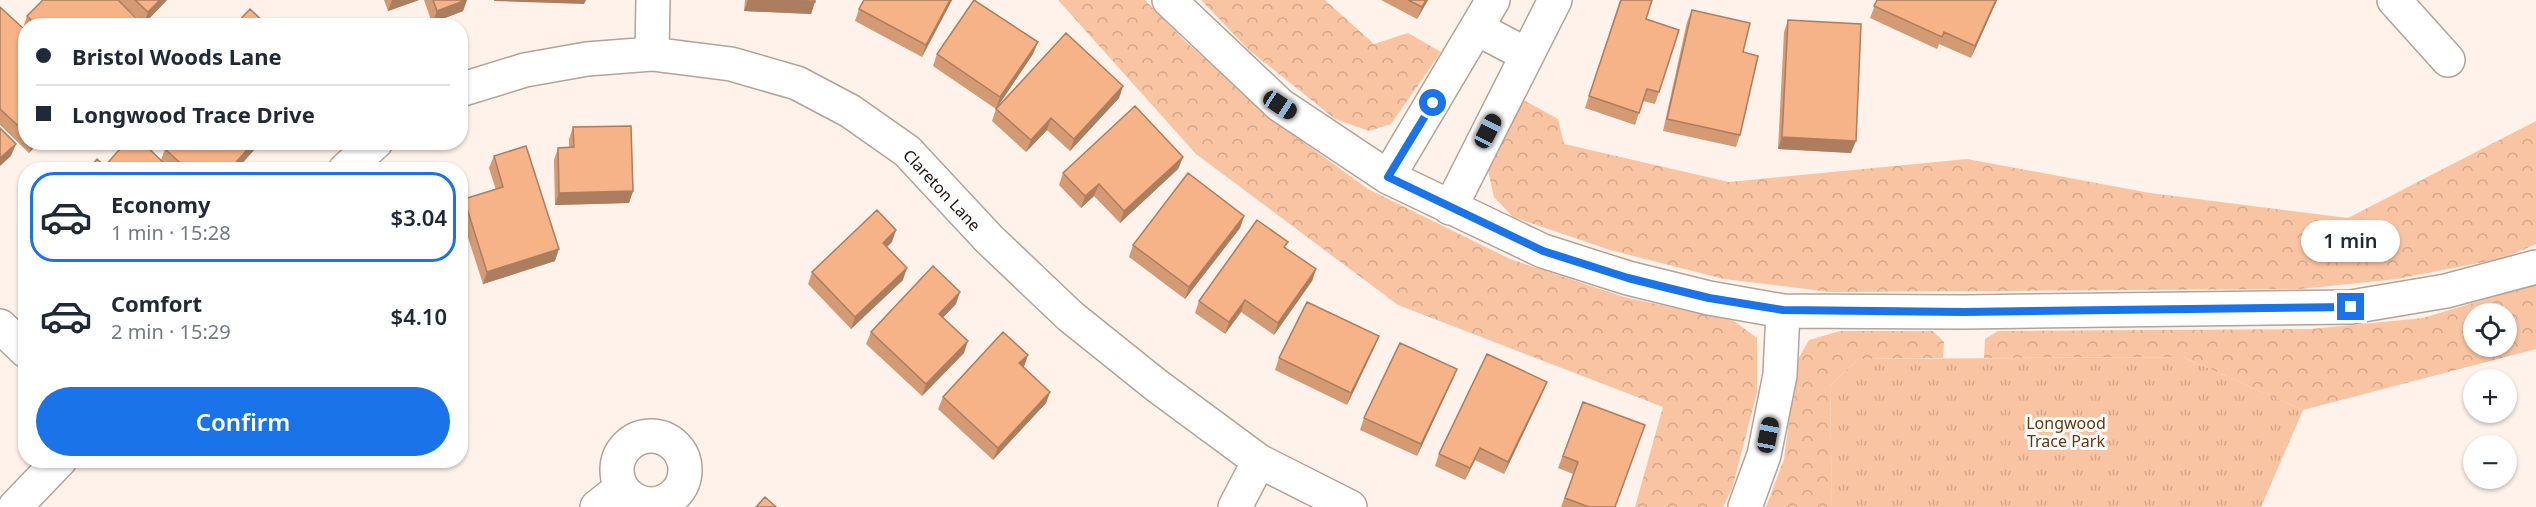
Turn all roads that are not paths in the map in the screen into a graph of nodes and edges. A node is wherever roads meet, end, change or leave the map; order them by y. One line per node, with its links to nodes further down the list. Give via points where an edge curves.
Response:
1 (653, 0): 7 (street)
2 (1169, 0): 13 (street, via 1280,105)
3 (1493, 0): 6 (street)
4 (1555, 0): 8 (street)
5 (2394, 0): 9 (street)
6 (1478, 29): 8 (street); 13 (street)
7 (652, 54): 10 (street, Clareton Lane, via 546,66); 19 (street, Clareton Lane, via 742,67 797,83 850,111 907,151 989,239 1070,316)
8 (1527, 55): 14 (street)
9 (2448, 60)
10 (468, 88)
11 (367, 150): 12 (street)
12 (354, 162)
13 (1388, 177): 14 (street)
14 (1449, 208): 16 (street, via 1543,251 1628,278 1709,298)
15 (2536, 267): 16 (street, via 2446,291 2351,307 1976,312)
16 (1783, 310): 24 (street, via 1780,375 1764,455)
17 (0, 326): 18 (street)
18 (18, 343)
19 (1259, 461): 22 (street); 23 (street, Clareton Lane)
20 (52, 468): 21 (street)
21 (15, 507)
22 (1235, 507)
23 (1350, 507)
24 (1745, 507)

